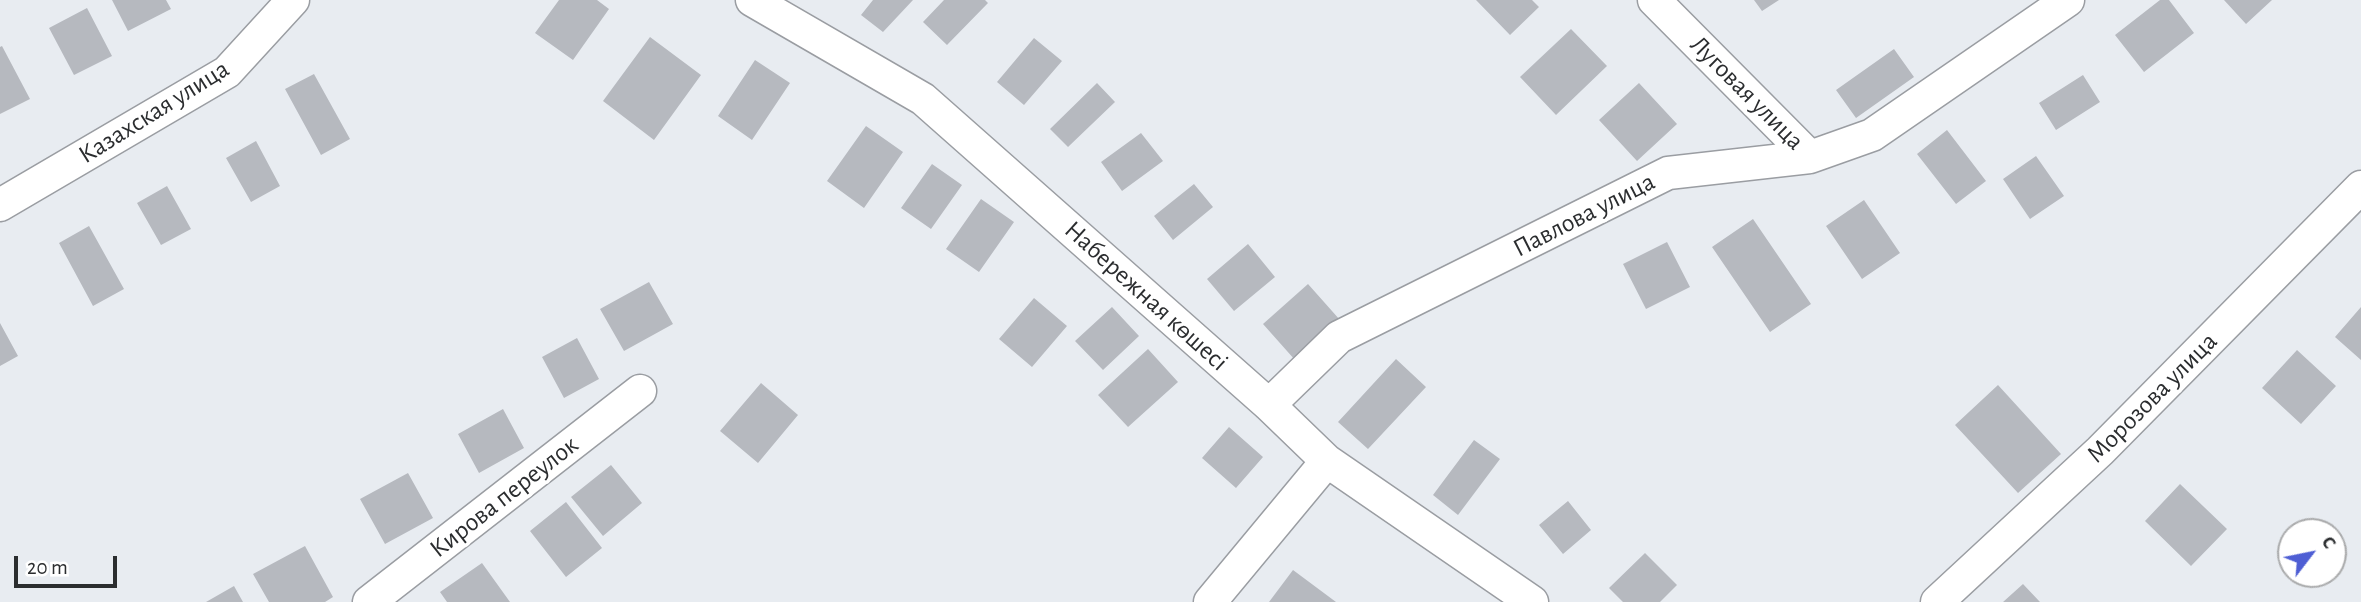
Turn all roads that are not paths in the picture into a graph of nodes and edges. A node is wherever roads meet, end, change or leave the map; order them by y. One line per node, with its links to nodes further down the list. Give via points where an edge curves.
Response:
1 (293, 0): 7 (street, Казахская улица, via 226,72)
2 (752, 0): 9 (street, Набережная көшесі, via 923,99)
3 (1654, 0): 5 (street, Луговая улица)
4 (2068, 0): 5 (street, Павлова улица, via 1872,135)
5 (1810, 157): 9 (street, Павлова улица, via 1668,173 1339,337)
6 (2361, 187): 14 (street, Морозова улица, via 2100,451)
7 (0, 205)
8 (640, 391): 11 (street, Кирова переулок)
9 (1269, 405): 10 (street, Набережная көшесі)
10 (1327, 461): 12 (street); 13 (street, Набережная көшесі)
11 (369, 602)
12 (1210, 602)
13 (1532, 602)
14 (1937, 602)

